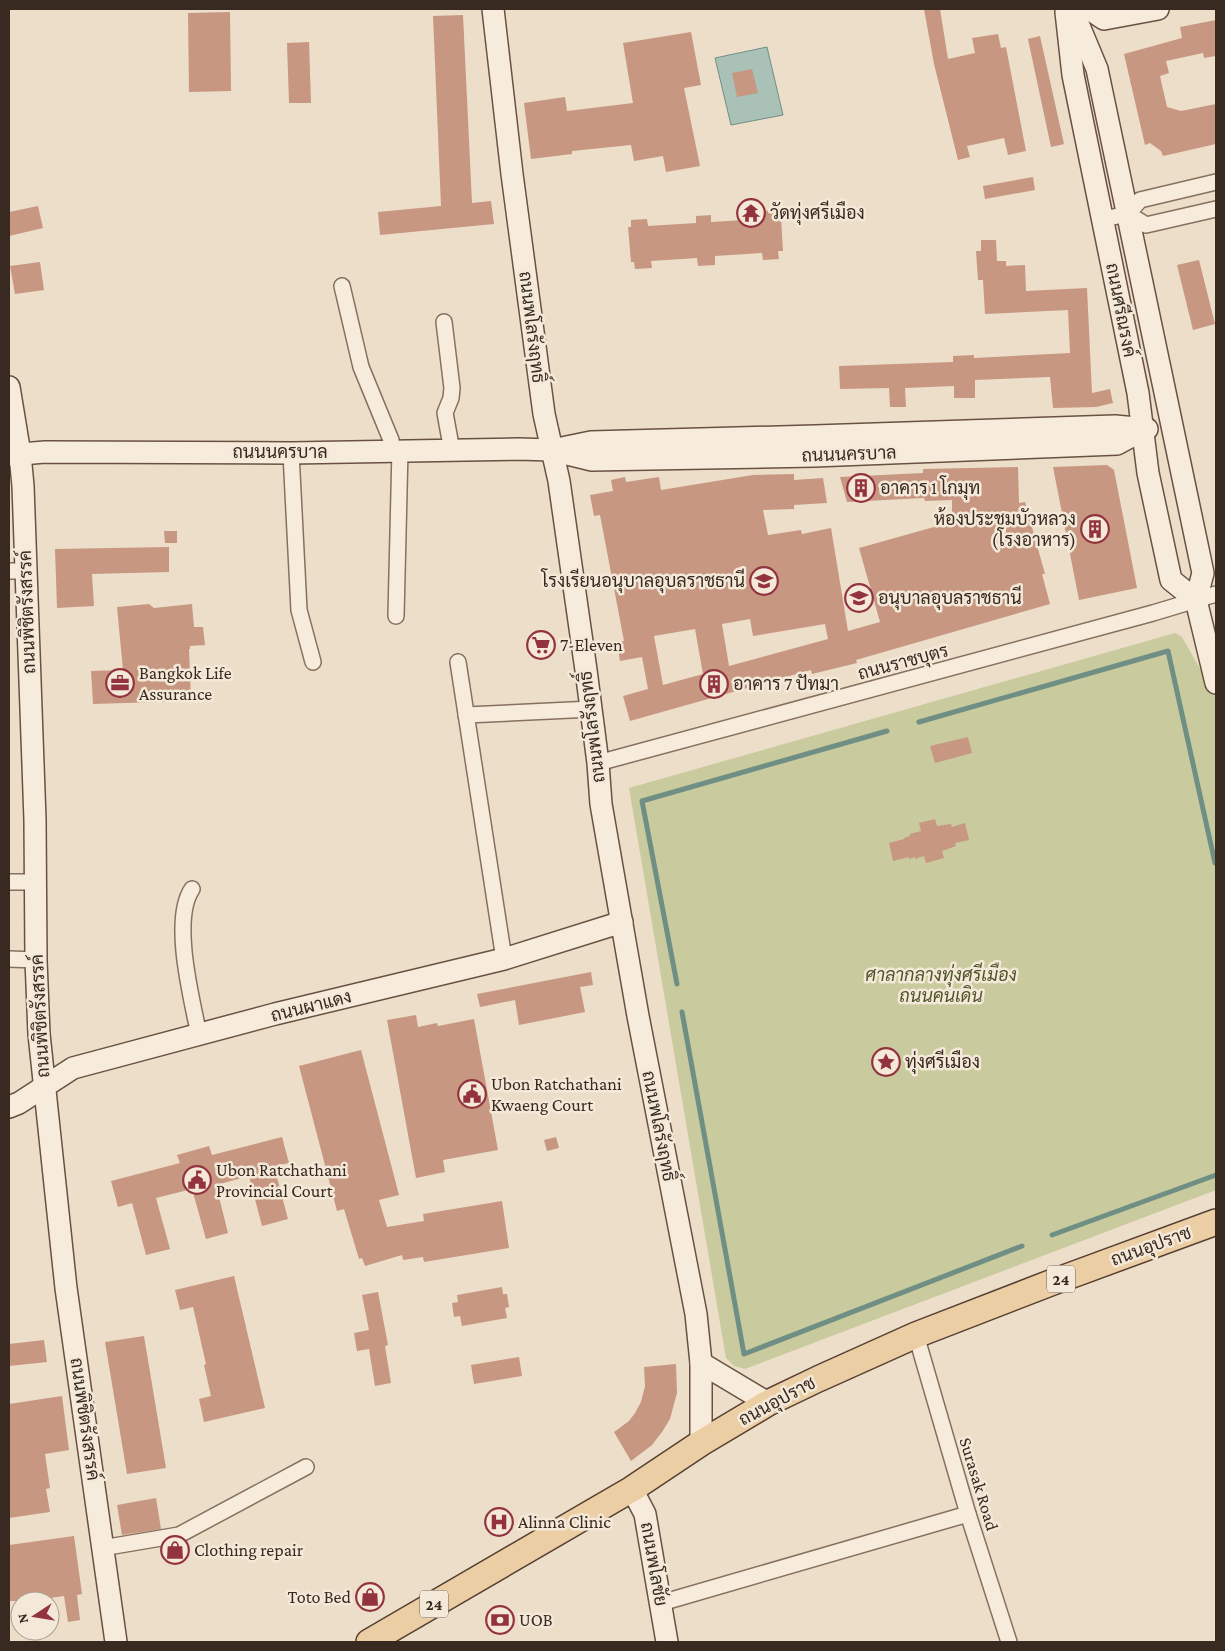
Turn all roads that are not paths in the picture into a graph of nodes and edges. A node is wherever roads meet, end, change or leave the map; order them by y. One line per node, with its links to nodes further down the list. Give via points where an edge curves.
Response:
1 (493, 9): 17 (street, ถนนพโลรังฤทธิ์, via 542,404)
2 (1066, 9): 9 (street, ถนนศรีณรงค์, via 1073,75)
3 (1072, 9): 8 (street, ถนนศรีณรงค์, via 1097,69)
4 (1089, 9): 5 (street, via 1104,19)
5 (1158, 9)
6 (1216, 182): 8 (street, via 1140,200)
7 (1216, 209): 8 (street, via 1146,225)
8 (1128, 214): 9 (street); 13 (street, ถนนศรีณรงค์)
9 (1103, 219): 14 (street, ถนนศรีณรงค์)
10 (342, 286): 15 (street, via 361,367)
11 (444, 322): 16 (street, via 452,388 446,413)
12 (9, 387): 19 (street, ถนนพิชิตรังสรรค์)
13 (1172, 425): 14 (street, ถนนนครบาล); 22 (street, ถนนศรีณรงค์, via 1203,573)
14 (1143, 430): 17 (street, ถนนนครบาล, via 1115,426 815,446 591,442); 22 (street, ถนนศรีณรงค์, via 1148,473 1171,580)
15 (396, 450): 16 (street, ถนนนครบาล); 18 (street, ถนนนครบาล); 23 (street)
16 (452, 450): 17 (street, ถนนนครบาล)
17 (552, 450): 27 (street, ถนนพโลรังฤทธิ์)
18 (291, 453): 19 (street, ถนนนครบาล, via 45,452); 24 (street, via 299,610)
19 (14, 455): 20 (street, ถนนพิชิตรังสรรค์, via 23,486)
20 (17, 571): 31 (street, ถนนพิชิตรังสรรค์, via 36,820)
21 (1216, 594): 22 (street, ถนนราชบุตร)
22 (1196, 600): 26 (street, ถนนศรีณรงค์); 29 (street, ถนนราชบุตร)
23 (396, 616)
24 (313, 662)
25 (458, 662): 28 (street)
26 (1216, 683)
27 (592, 709): 28 (street); 29 (street, ถนนพโลรังฤทธิ์)
28 (466, 716): 35 (street)
29 (598, 763): 33 (street, ถนนพโลรังฤทธิ์, via 600,804)
30 (9, 882): 31 (street)
31 (36, 882): 36 (street, ถนนพิชิตรังสรรค์)
32 (192, 889): 37 (street, via 185,905 184,950)
33 (622, 922): 35 (street, ถนนผาแดง); 42 (street, ถนนพโลรังฤทธิ์, via 696,1314)
34 (9, 959): 36 (street)
35 (504, 959): 37 (street, ถนนผาแดง)
36 (36, 960): 38 (street, ถนนพิชิตรังสรรค์)
37 (199, 1035): 38 (street, ถนนผาแดง, via 73,1068)
38 (44, 1086): 39 (street, ถนนผาแดง); 48 (street, ถนนพิชิตรังสรรค์, via 66,1288)
39 (9, 1107)
40 (1216, 1222): 41 (main road, ถนนอุปราช / 24)
41 (916, 1335): 43 (main road, ถนนอุปราช / 24); 47 (street, Surasak Road)
42 (701, 1363): 43 (street); 44 (street, ถนนพโลรังฤทธิ์)
43 (768, 1403): 44 (main road, ถนนอุปราช / 24)
44 (701, 1443): 46 (main road, ถนนอุปราช / 24)
45 (306, 1467): 48 (street, via 179,1535)
46 (632, 1489): 49 (street, ถนนพโลชัย, via 645,1514); 51 (main road, ถนนอุปราช / 24)
47 (968, 1514): 49 (street); 53 (street, Surasak Road)
48 (102, 1548): 50 (street, ถนนพิชิตรังสรรค์)
49 (661, 1603): 52 (street, ถนนพโลชัย)
50 (116, 1642)
51 (369, 1642)
52 (667, 1642)
53 (1009, 1642)

